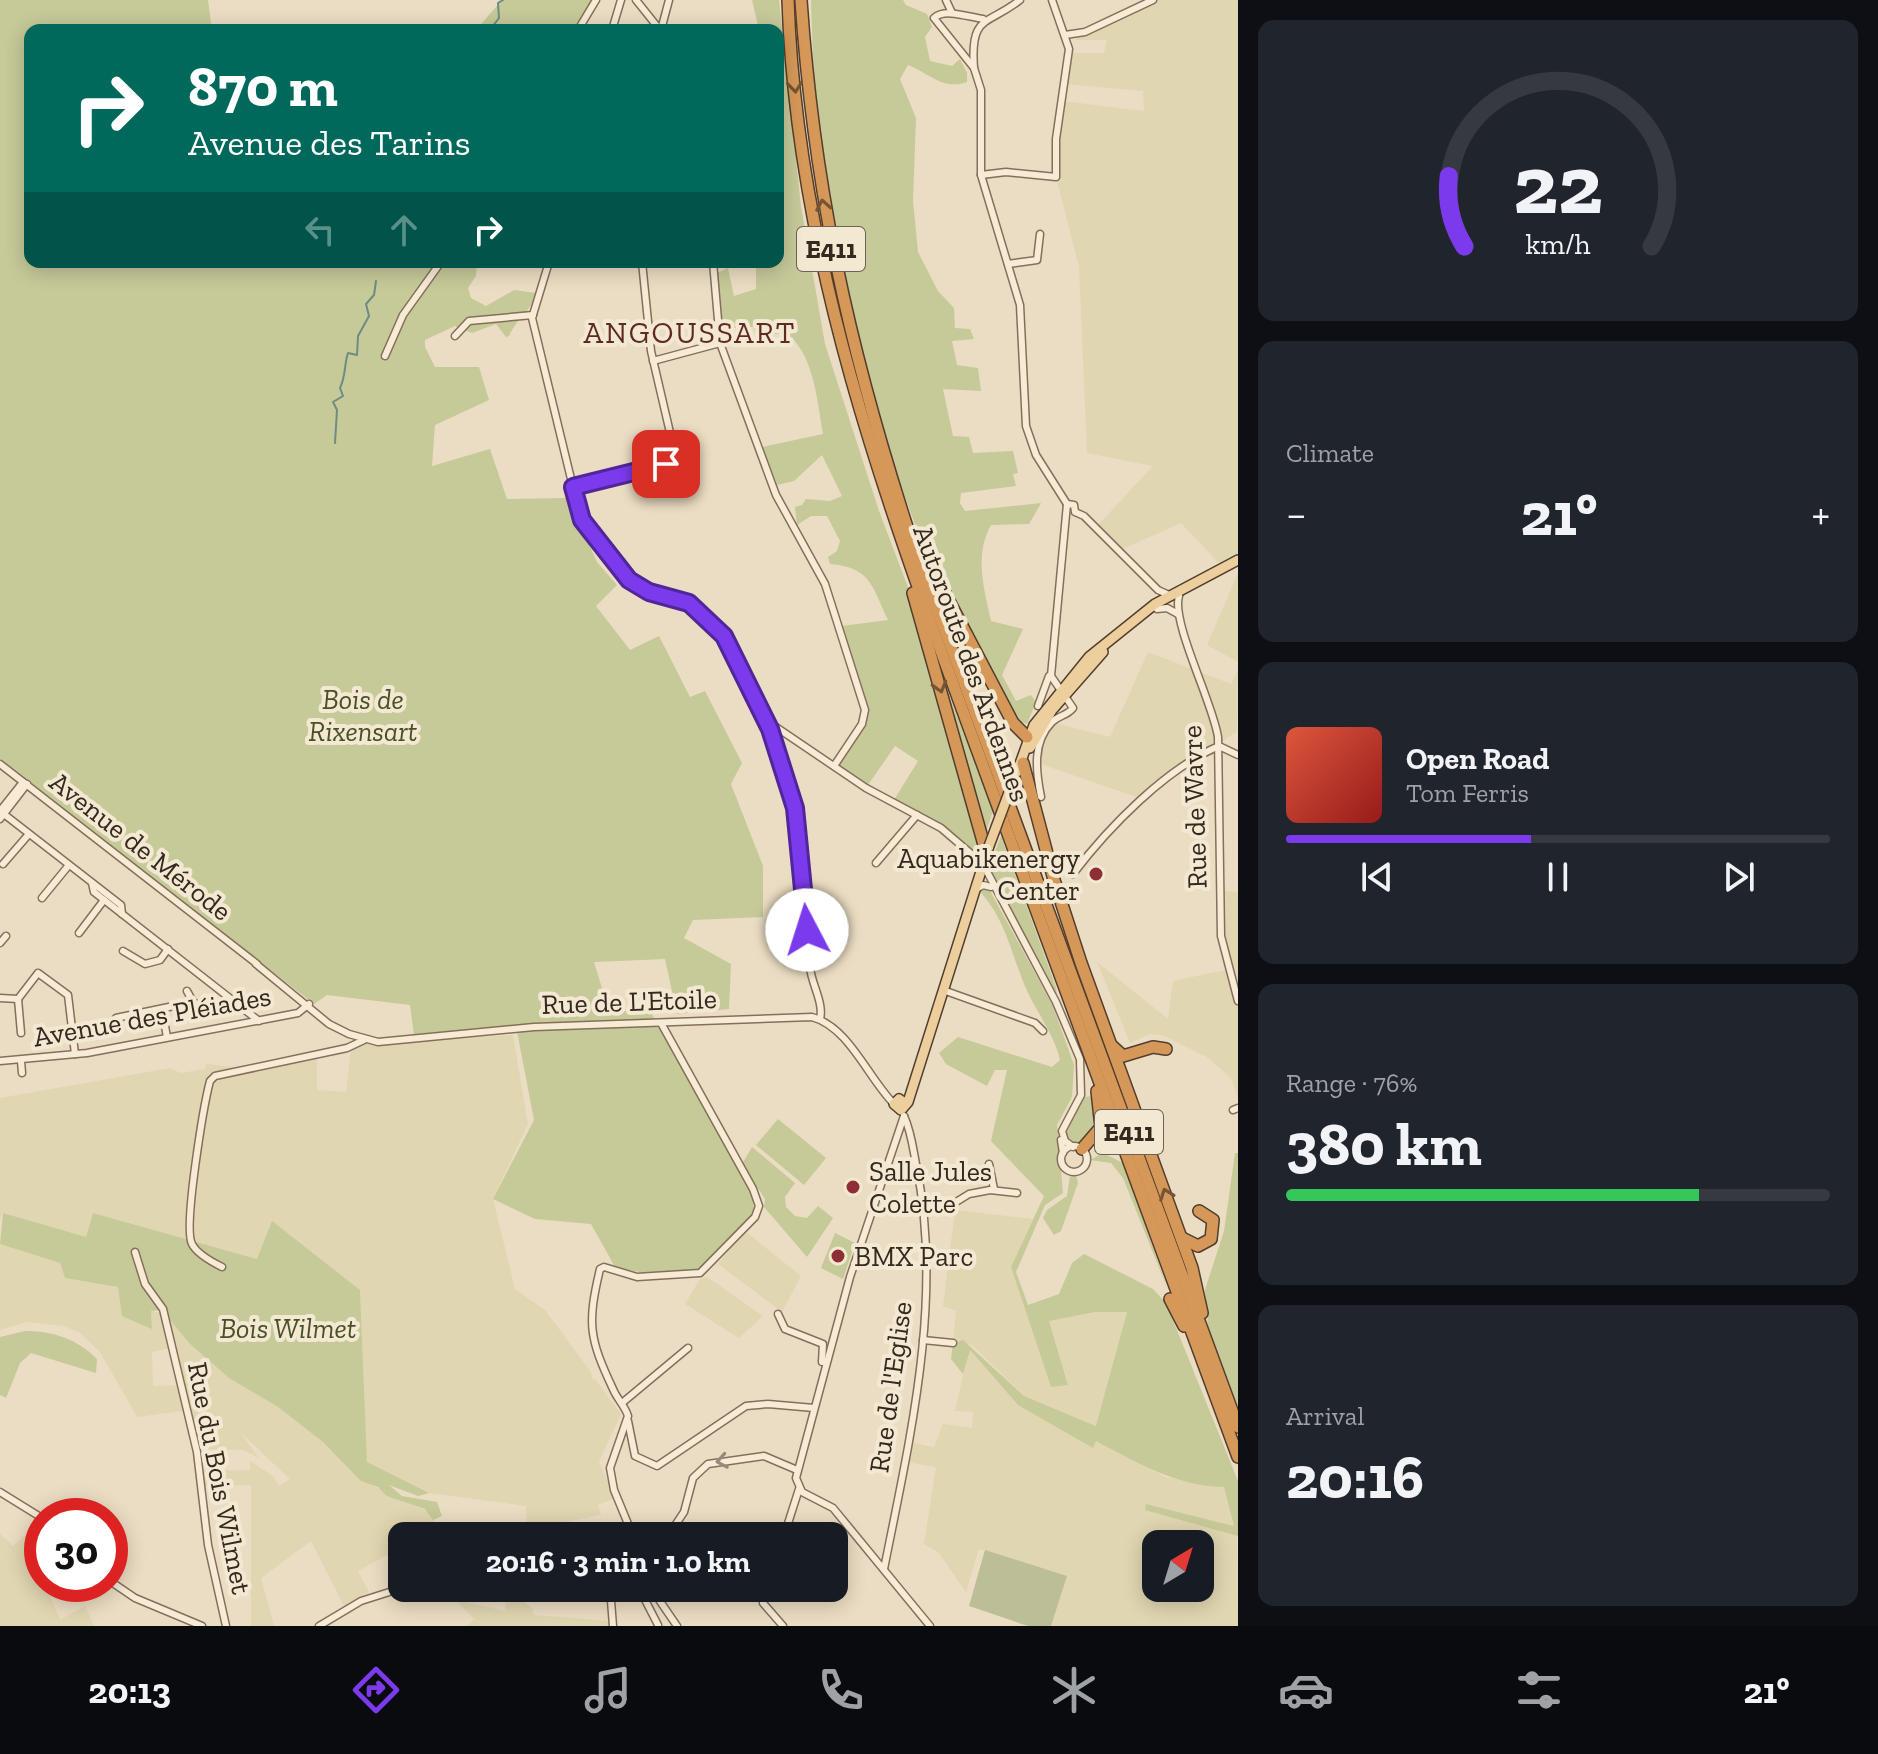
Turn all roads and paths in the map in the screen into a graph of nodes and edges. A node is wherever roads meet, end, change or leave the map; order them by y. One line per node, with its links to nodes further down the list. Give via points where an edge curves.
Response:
1 (596, 0): 13 (street)
2 (621, 0): 14 (street)
3 (636, 0): 15 (street)
4 (669, 0): 16 (street)
5 (788, 0): 34 (highway, Autoroute des Ardennes / E411, one-way to 34, via 803,151 829,294 862,422)
6 (801, 0): 33 (highway, Autoroute des Ardennes / E411, one-way to 6, via 862,380 832,252 814,149)
7 (946, 0): 11 (street)
8 (1020, 0): 12 (street)
9 (1052, 0): 17 (street)
10 (1153, 0): 17 (street, via 1085,32)
11 (952, 13): 12 (street); 18 (street, via 937,15 934,21)
12 (983, 19): 18 (street, via 975,39)
13 (582, 24)
14 (614, 24)
15 (656, 24)
16 (663, 24)
17 (1065, 35): 19 (street, via 1069,56 1055,178 1006,172)
18 (974, 68): 19 (street, via 982,97)
19 (981, 175): 21 (street)
20 (1040, 234): 21 (street, via 1037,260)
21 (1008, 264): 32 (street, via 1022,316 1026,426 1036,455 1067,504 1064,509)
22 (437, 268): 29 (street, via 403,315)
23 (547, 268): 26 (street)
24 (643, 268): 30 (street)
25 (714, 268): 28 (street)
26 (533, 315): 27 (street, via 473,320); 31 (street)
27 (455, 336)
28 (720, 343): 30 (street); 50 (street, via 776,495 825,584 865,710 862,724)
29 (385, 356)
30 (653, 361): 31 (street, via 675,446 671,459)
31 (573, 487): 43 (street, via 582,520 629,580 649,592 689,603 721,632)
32 (1072, 513): 36 (street, via 1084,516); 40 (street)
33 (907, 527): 45 (highway, via 917,536); 69 (highway, Autoroute des Ardennes / E411)
34 (908, 557): 57 (highway, one-way to 57, via 909,578); 101 (highway, Autoroute des Ardennes / E411)
35 (1238, 563): 37 (main road)
36 (1158, 590): 37 (street); 38 (street)
37 (1173, 597): 38 (main road); 39 (street, Rue de Wavre)
38 (1156, 606): 39 (street); 41 (main road, via 1100,647)
39 (1178, 614): 47 (street, Rue de Wavre)
40 (1051, 672): 41 (street); 42 (street)
41 (1062, 692): 44 (main road); 51 (main road); 53 (street, via 1073,708 1050,723 1037,753)
42 (1038, 706)
43 (766, 721): 50 (street); 86 (street, via 795,808 810,975 822,1007)
44 (1034, 725): 45 (highway); 46 (main road)
45 (1016, 728): 46 (highway)
46 (1027, 737): 51 (main road)
47 (1219, 746): 48 (street); 61 (street, via 1123,817); 79 (street, Rue de Wavre, via 1221,936)
48 (1238, 755)
49 (0, 764): 52 (street, Avenue de Mérode)
50 (834, 766): 55 (street)
51 (1020, 775): 57 (main road, bridge); 91 (highway)
52 (25, 783): 54 (street); 81 (street, Avenue de Mérode)
53 (1041, 797)
54 (1, 815): 56 (street)
55 (917, 815): 57 (street); 58 (street)
56 (29, 834): 59 (street); 60 (street)
57 (985, 859): 63 (street); 64 (main road); 65 (street)
58 (876, 863)
59 (3, 864)
60 (69, 865): 62 (street); 66 (street)
61 (1073, 874)
62 (92, 883): 67 (street); 68 (street, via 121,905)
63 (991, 887): 64 (street); 65 (street)
64 (975, 890): 75 (main road)
65 (999, 897): 89 (street)
66 (42, 898)
67 (104, 900): 68 (street); 70 (street)
68 (122, 914): 73 (street)
69 (1053, 925): 91 (highway, via 1063,934); 117 (highway, Autoroute des Ardennes / E411)
70 (79, 933)
71 (6, 936): 72 (street)
72 (0, 943)
73 (168, 949): 74 (street, via 158,961 145,964); 83 (street)
74 (123, 951)
75 (943, 990): 92 (street, via 1035,1023); 103 (main road, via 910,1091)
76 (187, 991): 80 (street)
77 (0, 998): 78 (street)
78 (18, 999): 93 (street); 98 (street, via 36,970 68,995)
79 (1238, 1001)
80 (193, 1002): 82 (street); 84 (street)
81 (308, 1006): 87 (street, Avenue des Pléiades); 95 (street, Rue de L'Etoile, via 338,1029)
82 (205, 1009)
83 (245, 1009): 87 (street); 90 (street)
84 (162, 1010): 85 (street); 94 (street)
85 (116, 1018)
86 (820, 1019): 88 (street, Rue de L'Etoile); 103 (street, via 839,1032)
87 (259, 1021): 90 (street, Avenue des Pléiades)
88 (661, 1023): 95 (street, Rue de L'Etoile); 121 (street, via 759,1206 755,1217 700,1273 637,1277 601,1268 591,1326)
89 (1065, 1023): 104 (street, via 1083,1076 1080,1099 1062,1131 1065,1141); 105 (street, via 1079,1076 1076,1098 1059,1131)
90 (240, 1024): 94 (street, Avenue des Pléiades)
91 (1105, 1030): 96 (highway)
92 (1043, 1031)
93 (21, 1033)
94 (167, 1037): 98 (street, Avenue des Pléiades)
95 (364, 1040): 113 (street, via 213,1077 195,1173 190,1240)
96 (1110, 1044): 97 (highway, via 1123,1056 1153,1047); 111 (highway, one-way to 96)
97 (1166, 1049)
98 (75, 1054): 100 (street, Avenue des Pléiades)
99 (0, 1061): 100 (street, Avenue des Pléiades)
100 (21, 1061): 102 (street)
101 (1094, 1068): 104 (highway, via 1101,1127); 117 (highway, Autoroute des Ardennes / E411)
102 (22, 1073)
103 (899, 1107): 109 (street, Rue de l'Eglise); 120 (street)
104 (1078, 1148): 105 (street); 105 (street, via 1086,1164 1076,1172 1064,1167)
105 (1063, 1153)
106 (989, 1164): 107 (street)
107 (994, 1189): 108 (street); 109 (street, via 972,1193 948,1207)
108 (1017, 1193)
109 (925, 1204): 116 (street, Rue de l'Eglise)
110 (1199, 1211): 111 (highway, via 1213,1220 1211,1239 1198,1246)
111 (1182, 1238): 117 (highway, via 1199,1294)
112 (135, 1252): 142 (street, Rue du Bois Wilmet, via 144,1282 164,1313 199,1462 208,1545)
113 (222, 1267)
114 (1170, 1299): 117 (highway)
115 (778, 1314): 120 (street, via 785,1329 823,1344)
116 (923, 1340): 118 (street); 133 (street, Rue de l'Eglise)
117 (1200, 1340): 124 (highway, Autoroute des Ardennes / E411); 125 (highway, Autoroute des Ardennes / E411)
118 (953, 1343)
119 (688, 1348): 121 (street)
120 (824, 1370): 122 (street)
121 (622, 1403): 123 (street)
122 (814, 1408): 123 (street, via 746,1406 657,1466 635,1456); 126 (street)
123 (627, 1420): 130 (street, via 610,1468)
124 (1238, 1427)
125 (1238, 1457)
126 (797, 1470): 127 (street); 131 (street, one-way to 131, via 764,1456 708,1464 693,1478)
127 (799, 1489): 132 (street); 133 (street, via 833,1508)
128 (0, 1492): 129 (street)
129 (24, 1507)
130 (627, 1522)
131 (678, 1522)
132 (788, 1522)
133 (884, 1569): 147 (street)
134 (128, 1592): 141 (street)
135 (388, 1592): 143 (street, via 361,1601)
136 (611, 1602): 144 (street)
137 (646, 1602): 140 (street)
138 (661, 1602): 145 (street)
139 (763, 1602): 146 (street)
140 (658, 1625)
141 (202, 1626)
142 (226, 1626)
143 (319, 1626)
144 (613, 1626)
145 (677, 1626)
146 (783, 1626)
147 (930, 1626)

